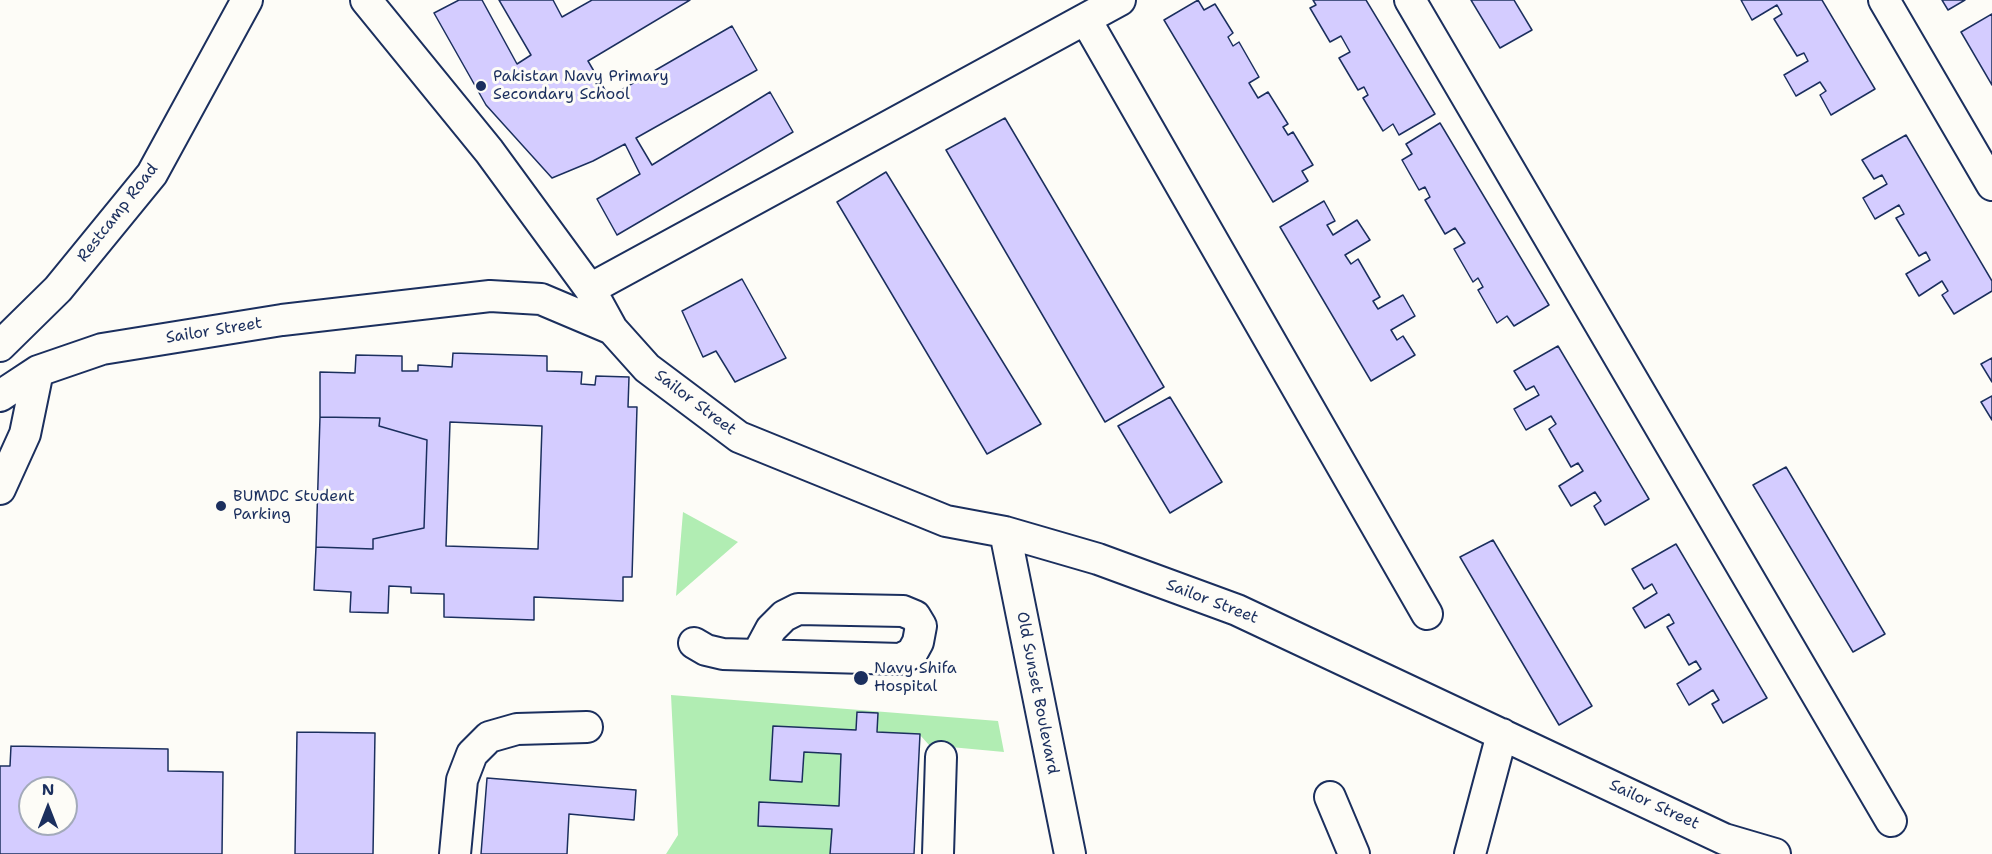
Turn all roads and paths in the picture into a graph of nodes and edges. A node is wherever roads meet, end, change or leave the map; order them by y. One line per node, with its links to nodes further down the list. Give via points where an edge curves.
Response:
1 (247, 0): 10 (street, Restcamp Road, via 152,174 58,289)
2 (366, 0): 8 (street, via 489,151)
3 (1120, 0): 6 (street)
4 (1410, 0): 22 (street)
5 (1884, 0): 7 (street)
6 (1086, 20): 8 (street); 15 (street)
7 (1992, 185)
8 (590, 289): 9 (street)
9 (612, 329): 11 (street, Sailor Street, via 541,299 490,296 282,320 102,349); 14 (street, Sailor Street, via 647,368 739,437 946,521)
10 (0, 346)
11 (38, 371): 12 (street, Sailor Street); 13 (street, via 25,434)
12 (0, 396)
13 (0, 489)
14 (1005, 532): 19 (street, Sailor Street, via 1098,559 1237,610); 26 (street, Old Sunset Boulevard)
15 (1427, 614)
16 (694, 643): 17 (street, via 723,654)
17 (757, 655): 17 (street, via 901,658 912,653 921,626 915,616 903,611 798,609 771,629)
18 (587, 727): 24 (street, via 517,729 489,737 472,754 462,780)
19 (1502, 734): 23 (street, Sailor Street); 28 (street)
20 (941, 757): 25 (street)
21 (1330, 797): 27 (street)
22 (1891, 821)
23 (1724, 846): 29 (street, Sailor Street)
24 (455, 854)
25 (938, 854)
26 (1070, 854)
27 (1354, 854)
28 (1470, 854)
29 (1775, 854)

